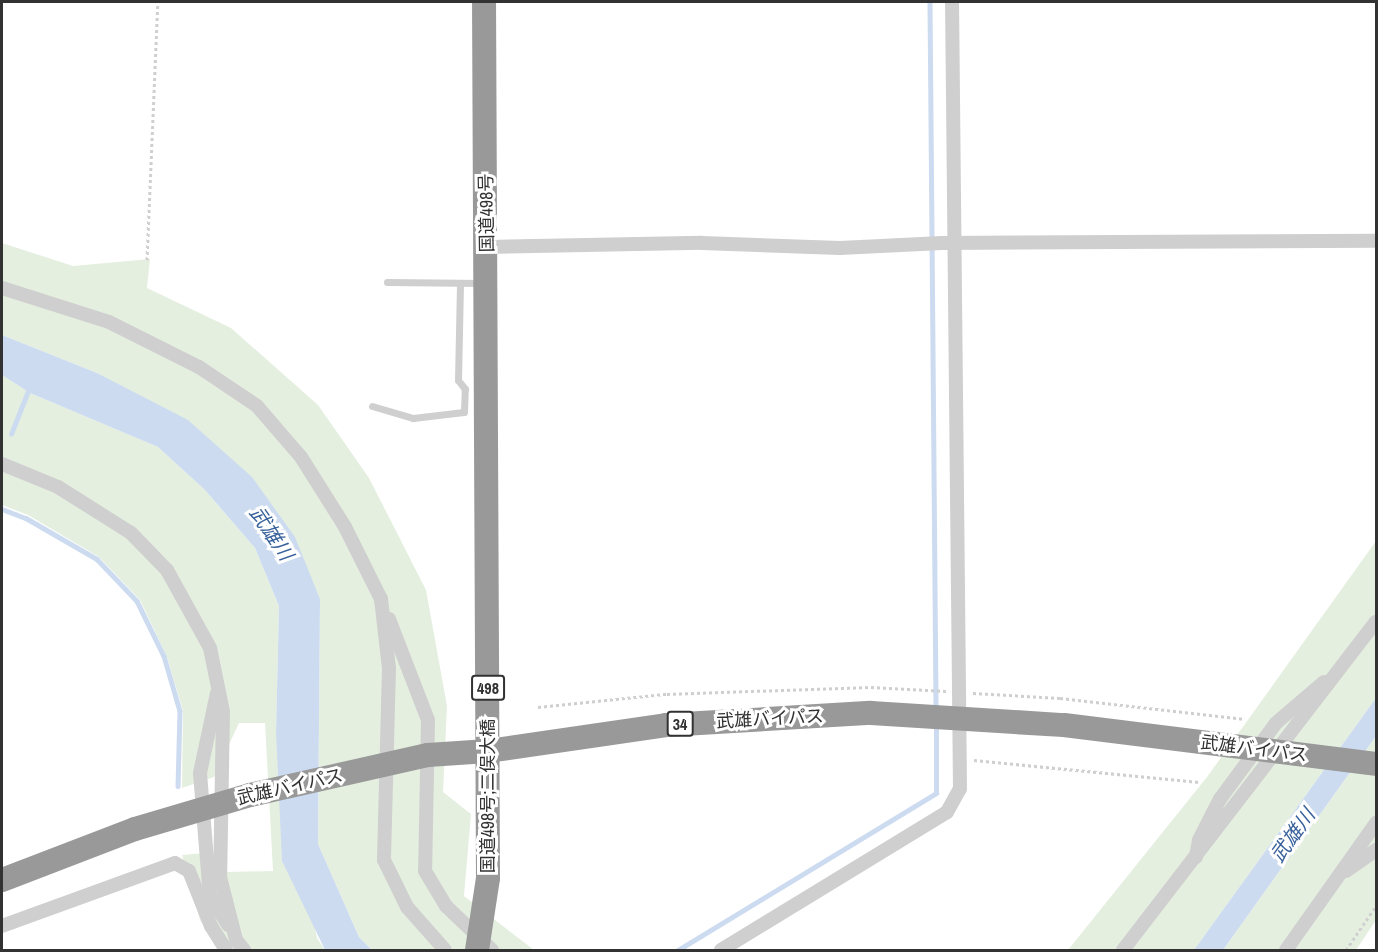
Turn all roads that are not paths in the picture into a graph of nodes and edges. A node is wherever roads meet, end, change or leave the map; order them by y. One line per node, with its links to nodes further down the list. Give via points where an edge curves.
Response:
1 (484, 2): 5 (highway, 国道498号 / 498)
2 (952, 2): 4 (street)
3 (1377, 241): 4 (street)
4 (948, 244): 5 (street, via 840,249 702,243); 31 (street, via 960,789 947,812)
5 (487, 247): 8 (highway, 国道498号 / 498)
6 (387, 282): 7 (lane)
7 (460, 283): 8 (lane); 10 (lane, via 458,380 465,389 464,412 413,418)
8 (488, 283): 11 (highway, 国道498号 / 498)
9 (2, 288): 13 (street, via 109,322 199,367 257,406 301,457 345,527)
10 (372, 406)
11 (489, 425): 17 (highway, 国道498号;二俣大橋 / 498)
12 (2, 464): 16 (street, via 58,487 131,533 160,563 210,648)
13 (381, 599): 28 (street, via 389,669 384,860 407,907); 30 (street, via 428,720 425,871 447,906)
14 (1377, 622): 15 (street)
15 (1340, 670): 21 (street); 21 (street, via 1275,723 1220,798 1199,840)
16 (219, 689): 24 (street, via 200,773); 26 (street, via 224,712 220,878)
17 (488, 751): 18 (highway, 武雄バイパス / 34, via 666,725 871,713 1064,725); 23 (highway, 武雄バイパス / 34, via 428,755 250,795 135,829); 29 (highway, 国道498号;二俣大橋 / 498, via 488,878)
18 (1377, 764)
19 (1377, 823): 22 (street)
20 (1377, 850): 22 (street)
21 (1195, 862): 32 (street)
22 (1339, 876): 33 (street)
23 (2, 880)
24 (204, 895): 25 (street, via 189,871 175,863); 26 (street); 27 (street)
25 (2, 926)
26 (240, 945)
27 (226, 951)
28 (445, 951)
29 (477, 951)
30 (492, 951)
31 (721, 951)
32 (1123, 951)
33 (1286, 951)

